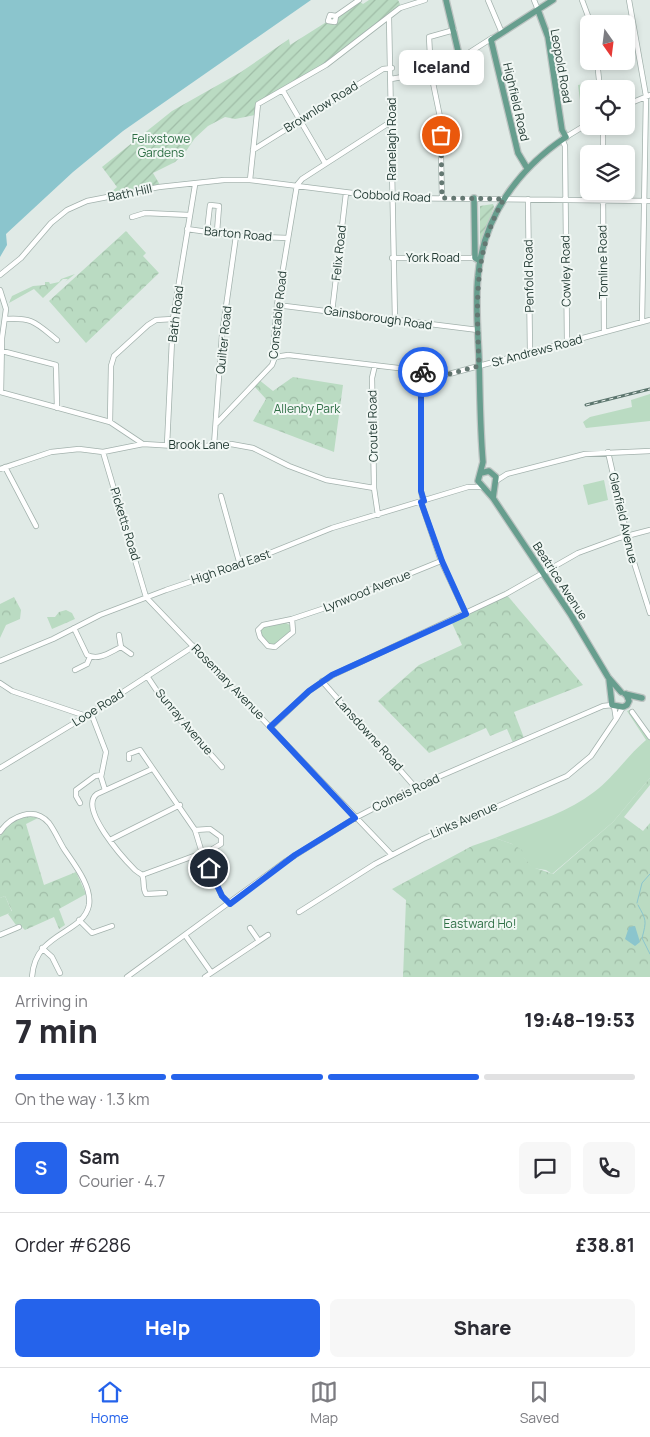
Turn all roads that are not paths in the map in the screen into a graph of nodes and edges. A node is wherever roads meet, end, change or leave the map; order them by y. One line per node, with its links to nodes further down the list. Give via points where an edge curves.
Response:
1 (359, 0): 11 (street)
2 (425, 0): 12 (street, via 402,7)
3 (446, 0): 13 (main road)
4 (488, 0): 14 (street)
5 (534, 0): 9 (street, Leopold Road)
6 (553, 0): 9 (main road)
7 (582, 0): 10 (street)
8 (629, 0): 21 (street)
9 (538, 10): 14 (main road); 26 (main road, Leopold Road, via 548,37)
10 (588, 15)
11 (336, 16)
12 (389, 18): 17 (street, Ranelagh Road); 20 (street, via 346,52)
13 (454, 30): 16 (main road); 18 (street, via 429,36)
14 (502, 33): 15 (main road)
15 (492, 38): 16 (street); 29 (main road, Highfield Road, via 518,153)
16 (460, 59): 18 (street)
17 (392, 68): 19 (street, Ranelagh Road); 23 (street, Brownlow Road, via 383,69)
18 (431, 73): 19 (street); 35 (street, via 440,117)
19 (391, 79): 24 (street, Ranelagh Road)
20 (283, 91): 23 (street); 27 (street, via 259,103)
21 (648, 95): 22 (street); 42 (street)
22 (635, 101)
23 (299, 120): 27 (street, Brownlow Road); 28 (street)
24 (392, 122): 28 (street); 34 (street, Ranelagh Road)
25 (580, 128): 26 (street)
26 (564, 138): 29 (main road); 39 (street, Leopold Road)
27 (252, 150): 30 (street)
28 (325, 163): 32 (street)
29 (527, 168): 37 (main road)
30 (250, 180): 31 (street, Cobbold Road); 32 (street, Cobbold Road)
31 (195, 185): 44 (street, Bath Road); 53 (street, Bath Hill, via 159,186 87,201 67,210)
32 (297, 185): 33 (street, Cobbold Road); 50 (street, Constable Road)
33 (346, 193): 34 (street, Cobbold Road); 56 (street, Felix Road)
34 (392, 198): 35 (street, Cobbold Road); 51 (street, Ranelagh Road)
35 (442, 198): 36 (street, Cobbold Road)
36 (474, 198): 37 (street, Cobbold Road); 52 (main road)
37 (504, 199): 38 (street, Cobbold Road); 52 (main road)
38 (528, 199): 39 (street, Cobbold Road); 67 (street, Penfold Road)
39 (565, 200): 40 (street, Cobbold Road); 65 (street, Cowley Road)
40 (580, 200)
41 (603, 200): 42 (street, Cobbold Road); 63 (street, Tomline Road)
42 (644, 201): 43 (street, Cobbold Road); 61 (street)
43 (650, 201)
44 (189, 215): 45 (street, via 145,213); 46 (street, Bath Road)
45 (132, 216)
46 (187, 229): 47 (street, Barton Road); 58 (street, Bath Road)
47 (207, 231): 48 (street, Barton Road); 48 (street, via 210,206 219,206)
48 (217, 232): 49 (street, Barton Road)
49 (236, 236): 50 (street, Barton Road); 75 (street, Quilter Road, via 222,335)
50 (288, 238): 55 (street, Constable Road)
51 (392, 258): 52 (street, York Road); 59 (street, Ranelagh Road)
52 (477, 260): 62 (main road)
53 (0, 276)
54 (0, 290): 57 (street, via 6,302)
55 (278, 305): 56 (street, Gainsborough Road); 68 (street, Constable Road)
56 (332, 312): 59 (street, Gainsborough Road)
57 (5, 319): 64 (street, via 24,318 35,322); 66 (street)
58 (173, 320): 74 (street, via 156,320 114,356); 78 (street, Bath Road)
59 (395, 320): 62 (street, Gainsborough Road)
60 (650, 320): 61 (street, St Andrews Road)
61 (642, 322): 63 (street, St Andrews Road)
62 (478, 330): 70 (main road)
63 (604, 332): 65 (street, St Andrews Road)
64 (57, 340)
65 (567, 342): 67 (street, St Andrews Road)
66 (2, 351): 72 (street); 73 (street, via 56,365)
67 (530, 352): 70 (street, St Andrews Road)
68 (275, 357): 69 (street, St Andrews Road, via 288,355); 75 (street, Constable Road, via 272,365)
69 (375, 365): 71 (street, St Andrews Road); 88 (street, Croutel Road, via 372,378)
70 (479, 366): 71 (street, St Andrews Road, via 449,374); 82 (main road)
71 (421, 372): 93 (street)
72 (1, 392): 73 (street)
73 (57, 408): 74 (street)
74 (110, 422): 76 (street)
75 (217, 423): 77 (street, Quilter Road)
76 (143, 444): 78 (street, Brook Lane); 80 (street, Brook Lane)
77 (214, 444): 78 (street, Brook Lane, via 192,447); 88 (street, Brook Lane, via 253,448 310,474 343,484)
78 (167, 445)
79 (650, 451): 81 (street)
80 (103, 452): 83 (street, Brook Lane, via 79,449 51,452); 101 (street, Picketts Road)
81 (608, 452): 85 (street, via 585,454); 97 (street, Glenfield Avenue)
82 (483, 462): 84 (main road); 86 (main road)
83 (2, 468): 95 (street)
84 (491, 472): 85 (street); 86 (main road); 87 (main road)
85 (507, 474): 87 (street)
86 (479, 475): 89 (street, High Road East); 90 (main road, Beatrice Avenue)
87 (494, 484): 90 (main road); 92 (main road)
88 (374, 488): 94 (street)
89 (468, 488): 90 (street, High Road East); 93 (street, High Road East)
90 (483, 488): 92 (main road, Beatrice Avenue)
91 (222, 496): 99 (street)
92 (493, 498): 100 (main road, Beatrice Avenue)
93 (422, 501): 94 (street, High Road East); 98 (street)
94 (378, 515): 99 (street, High Road East, via 332,528)
95 (36, 526)
96 (650, 530): 97 (street)
97 (627, 535): 100 (street, via 578,553); 102 (street, Glenfield Avenue)
98 (442, 561): 103 (street); 104 (street, Lynwood Avenue, via 343,602)
99 (240, 565): 101 (street, High Road East)
100 (542, 574): 103 (street); 114 (main road, Beatrice Avenue)
101 (146, 597): 105 (street, High Road East); 107 (street, Rosemary Avenue)
102 (650, 613)
103 (466, 614): 115 (street)
104 (292, 619): 104 (street, Lynwood Avenue, via 293,632 275,647 268,646 259,636 258,630 262,626)
105 (74, 628): 110 (street); 111 (street, High Road East)
106 (119, 635): 108 (street)
107 (194, 646): 113 (street, Looe Road); 127 (street, Rosemary Avenue)
108 (121, 647): 109 (street); 110 (street, via 102,656)
109 (131, 654)
110 (90, 657): 112 (street, via 87,664)
111 (0, 661)
112 (75, 670)
113 (147, 676): 124 (street, Looe Road); 130 (street, Sunray Avenue, via 165,703)
114 (608, 677): 117 (main road, Beatrice Avenue); 118 (main road, Beatrice Avenue)
115 (322, 681): 127 (street); 134 (street, Lansdowne Road)
116 (0, 683): 125 (street, via 12,691)
117 (623, 693): 118 (main road, via 615,692); 119 (main road); 121 (main road, Beatrice Avenue)
118 (610, 697): 122 (main road, Beatrice Avenue); 123 (street, Colneis Road)
119 (642, 698): 120 (main road); 121 (main road)
120 (650, 698)
121 (626, 704): 122 (main road); 126 (street, Links Avenue); 128 (street)
122 (613, 705): 123 (street, Colneis Road); 126 (street)
123 (603, 706): 134 (street, Colneis Road)
124 (91, 713): 125 (street, Looe Road); 133 (street, via 106,750)
125 (86, 716): 131 (street, Looe Road)
126 (616, 719): 144 (street, Links Avenue, via 591,756 567,776 462,820)
127 (270, 727): 138 (street, Rosemary Avenue)
128 (650, 737)
129 (129, 759): 132 (street, via 131,753 141,751)
130 (222, 767)
131 (0, 768)
132 (152, 769): 135 (street); 137 (street)
133 (101, 775): 135 (street); 136 (street, via 76,790)
134 (415, 787): 138 (street, Colneis Road)
135 (105, 790): 141 (street, via 94,796 91,805)
136 (80, 803)
137 (180, 805): 139 (street); 141 (street)
138 (355, 818): 144 (street, Rosemary Avenue); 147 (street, Colneis Road, via 295,855)
139 (195, 830): 142 (street, via 210,829 221,837 221,844); 143 (street)
140 (0, 832): 149 (street, via 10,821 24,815 36,814 47,822 87,893 89,904)
141 (110, 840): 145 (street)
142 (211, 850)
143 (202, 854): 145 (street); 147 (street, via 222,896)
144 (392, 855): 148 (street, Links Avenue)
145 (142, 875): 146 (street, via 146,894)
146 (164, 893)
147 (230, 904): 154 (street, Colneis Road)
148 (298, 912)
149 (79, 920): 150 (street, via 92,933); 157 (street)
150 (112, 926)
151 (18, 927): 153 (street)
152 (250, 928): 156 (street)
153 (0, 935)
154 (185, 935): 158 (street); 161 (street, Colneis Road)
155 (268, 935): 156 (street)
156 (259, 941): 158 (street)
157 (42, 948): 159 (street, via 52,957); 160 (street, via 34,962)
158 (211, 972): 162 (street)
159 (60, 973)
160 (32, 977)
161 (127, 977)
162 (205, 977)

